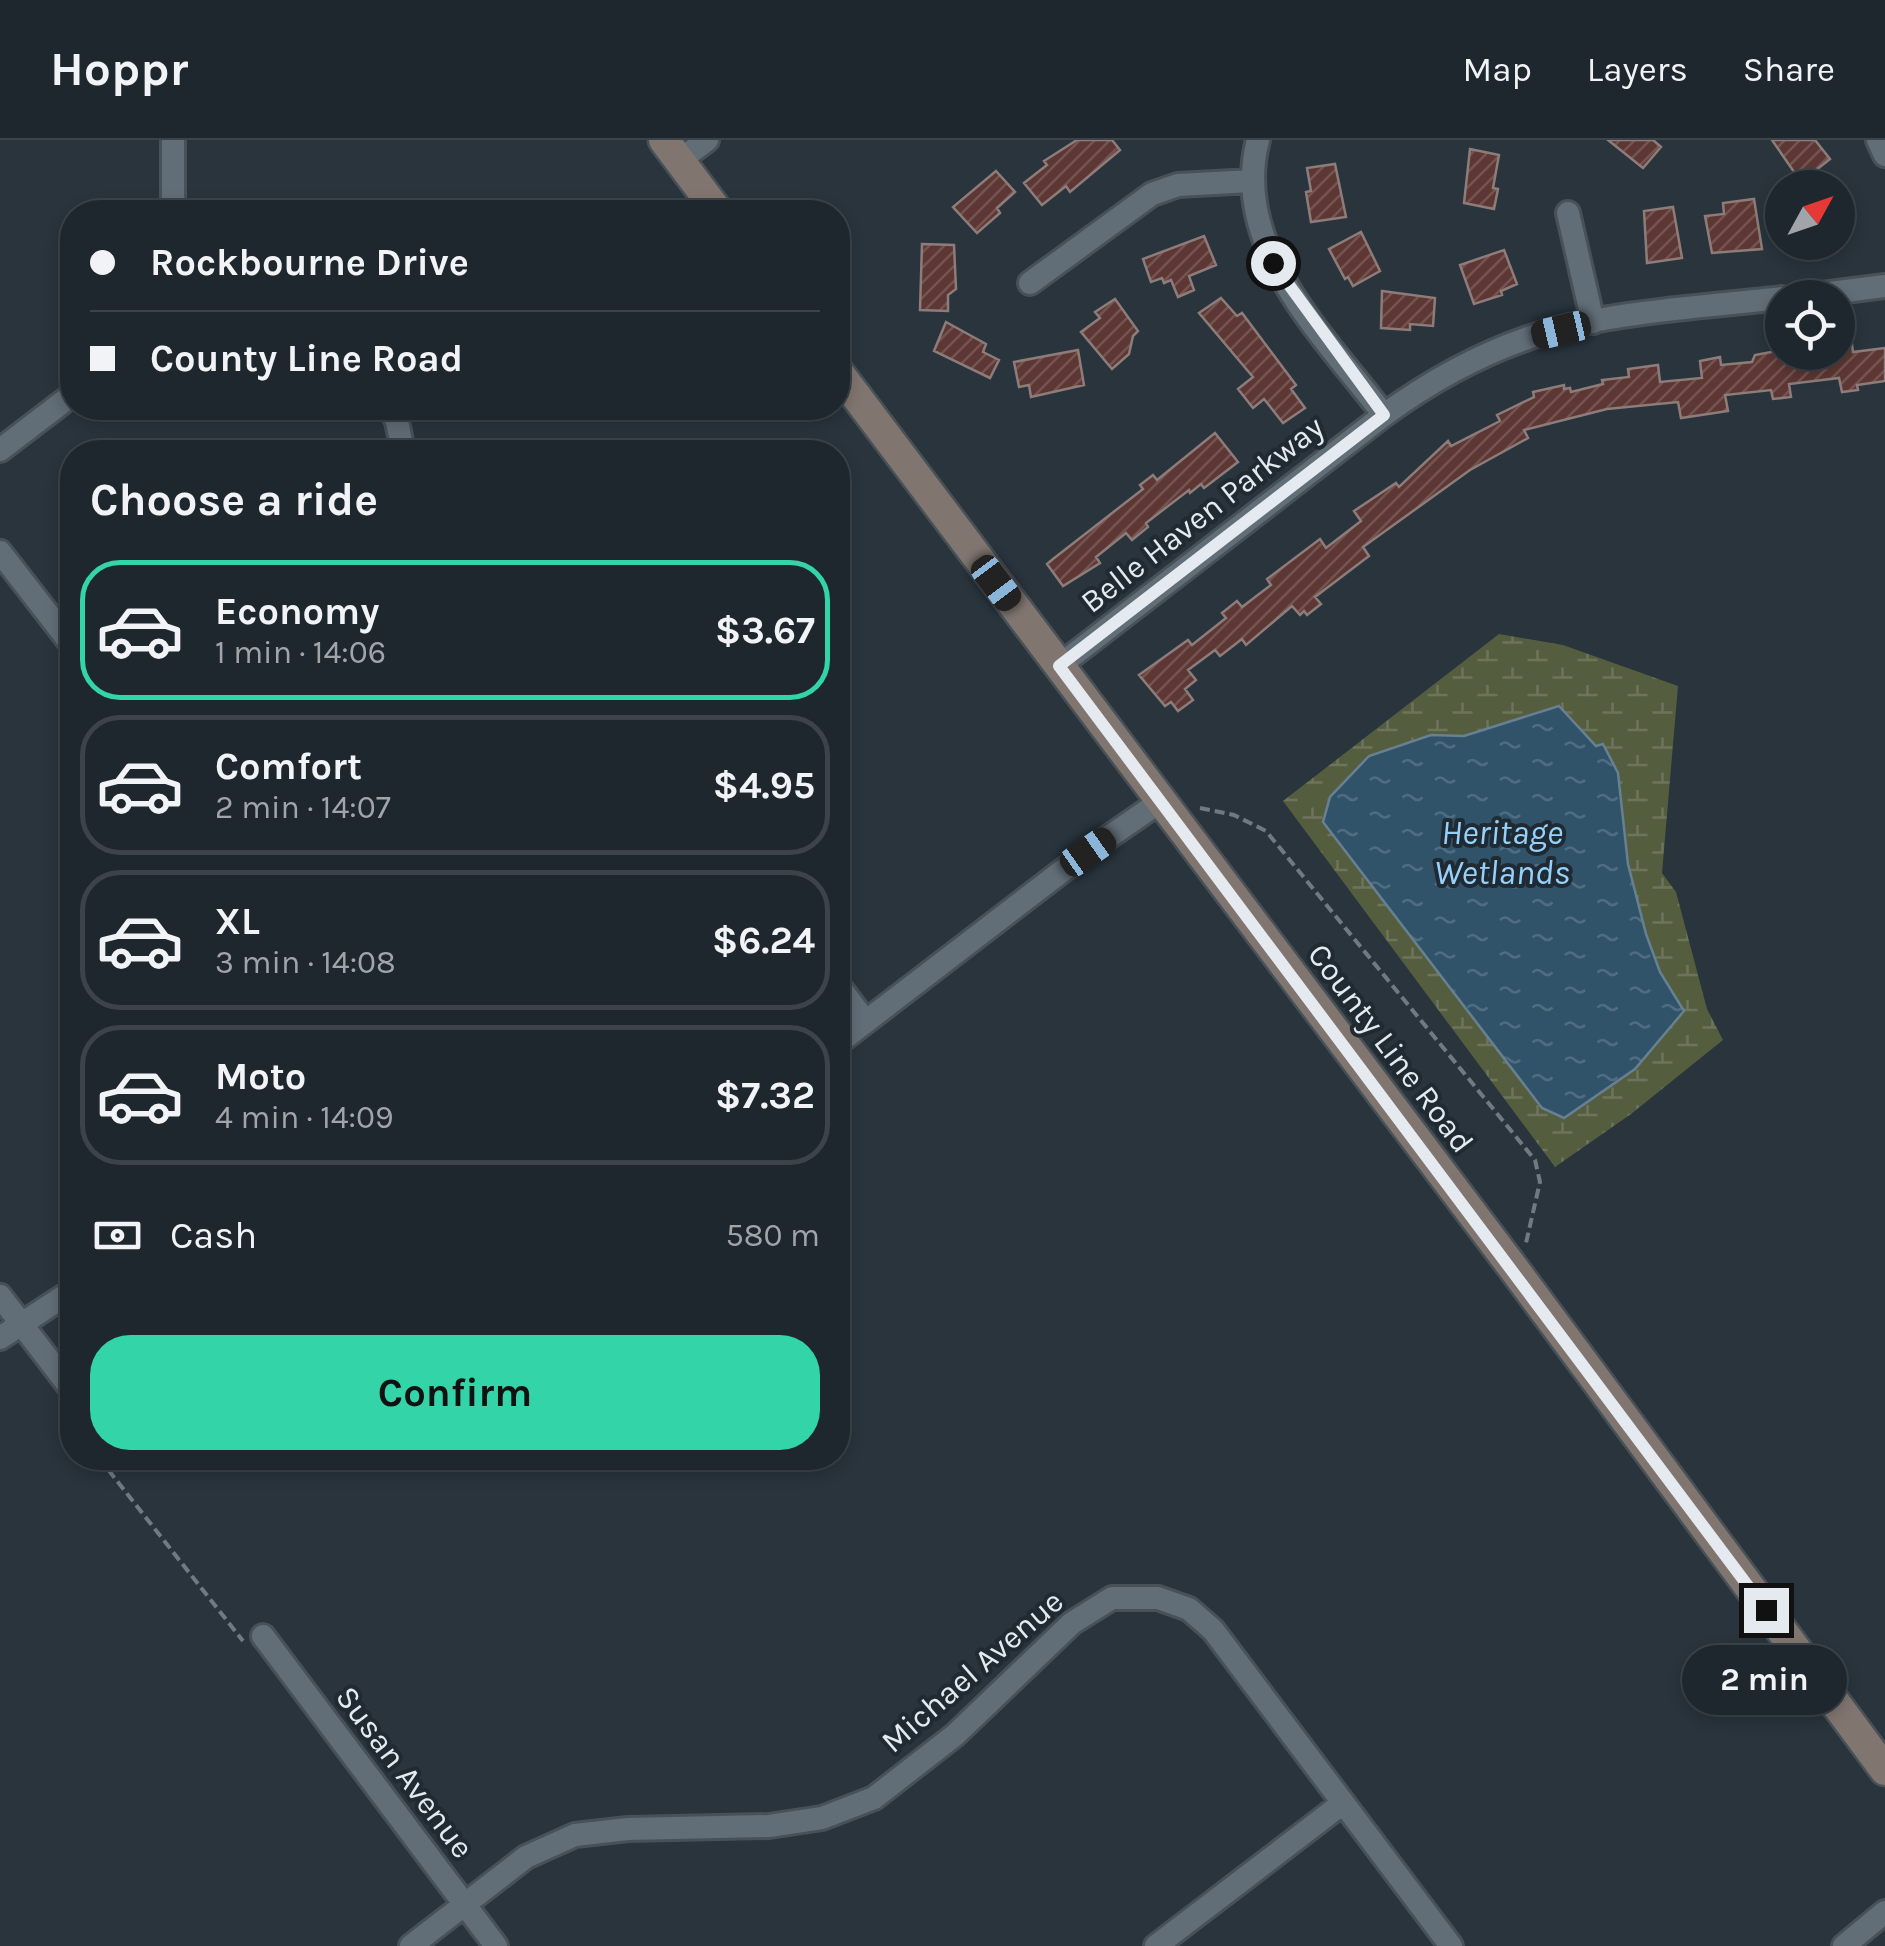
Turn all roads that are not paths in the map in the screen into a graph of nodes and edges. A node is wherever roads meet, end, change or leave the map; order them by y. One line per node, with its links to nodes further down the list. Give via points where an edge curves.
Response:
1 (173, 140): 8 (street)
2 (707, 140): 5 (street)
3 (1258, 140): 7 (street)
4 (1878, 140): 6 (street)
5 (672, 150): 9 (main road)
6 (1885, 155)
7 (1252, 180): 11 (street, via 1178,185 1152,194); 18 (street, via 1273,263)
8 (173, 200)
9 (709, 200)
10 (1568, 213): 15 (street)
11 (1030, 283)
12 (1885, 286): 13 (street)
13 (1855, 290)
14 (1765, 300): 15 (street, Belle Haven Parkway)
15 (1593, 322): 18 (street, Belle Haven Parkway, via 1474,360)
16 (850, 388): 22 (main road, County Line Road)
17 (60, 404): 19 (street)
18 (1384, 415): 22 (street, Belle Haven Parkway)
19 (0, 450)
20 (0, 552): 21 (street)
21 (60, 629)
22 (1059, 666): 23 (main road, County Line Road)
23 (1161, 801): 25 (street); 33 (main road, County Line Road)
24 (850, 1002): 25 (street)
25 (865, 1021): 26 (street)
26 (850, 1033)
27 (0, 1296): 29 (street)
28 (60, 1298): 29 (street)
29 (21, 1322): 30 (street); 31 (street)
30 (0, 1338)
31 (60, 1374)
32 (263, 1636): 35 (street, Susan Avenue)
33 (1885, 1770)
34 (1344, 1803): 35 (street, Michael Avenue, via 1213,1630 1189,1609 1158,1598 1112,1598 1072,1623 954,1735 874,1798 822,1818 769,1826 575,1835 526,1857); 39 (street); 40 (street, Michael Avenue)
35 (464, 1904): 37 (street, Michael Avenue); 38 (street, Susan Avenue)
36 (1885, 1912): 41 (street)
37 (411, 1946)
38 (496, 1946)
39 (1156, 1946)
40 (1451, 1946)
41 (1844, 1946)

